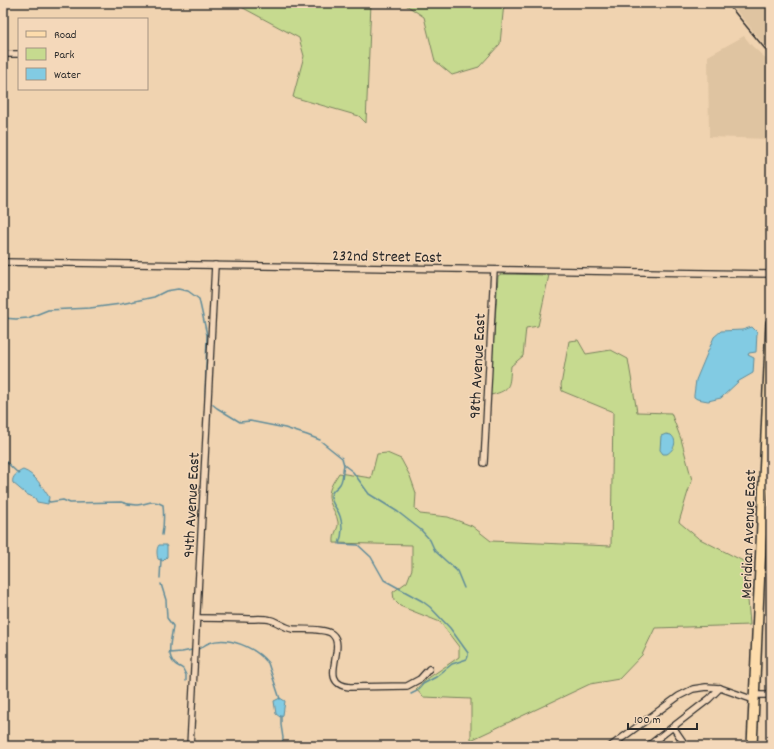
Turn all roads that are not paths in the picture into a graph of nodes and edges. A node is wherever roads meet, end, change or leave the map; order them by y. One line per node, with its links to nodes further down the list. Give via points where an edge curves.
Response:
1 (3, 54): 2 (street)
2 (18, 54)
3 (3, 262): 4 (street, 232nd Street East)
4 (215, 265): 5 (street, 232nd Street East); 10 (street, 94th Avenue East)
5 (494, 270): 6 (street, 232nd Street East); 9 (street, 98th Avenue East)
6 (771, 274)
7 (771, 323): 8 (main road, Meridian Avenue East)
8 (769, 416): 14 (main road, Meridian Avenue East)
9 (484, 463)
10 (197, 618): 11 (street, via 270,619 291,629 332,634 336,641 334,674 336,681 342,686 407,686 420,680); 16 (street, 94th Avenue East)
11 (429, 670)
12 (720, 688): 14 (street); 15 (street); 17 (street, via 706,687 686,692)
13 (771, 695): 14 (street)
14 (754, 698): 20 (main road, Meridian Avenue East)
15 (672, 727): 18 (street); 19 (street)
16 (190, 746)
17 (611, 746)
18 (648, 746)
19 (686, 746)
20 (752, 746)

